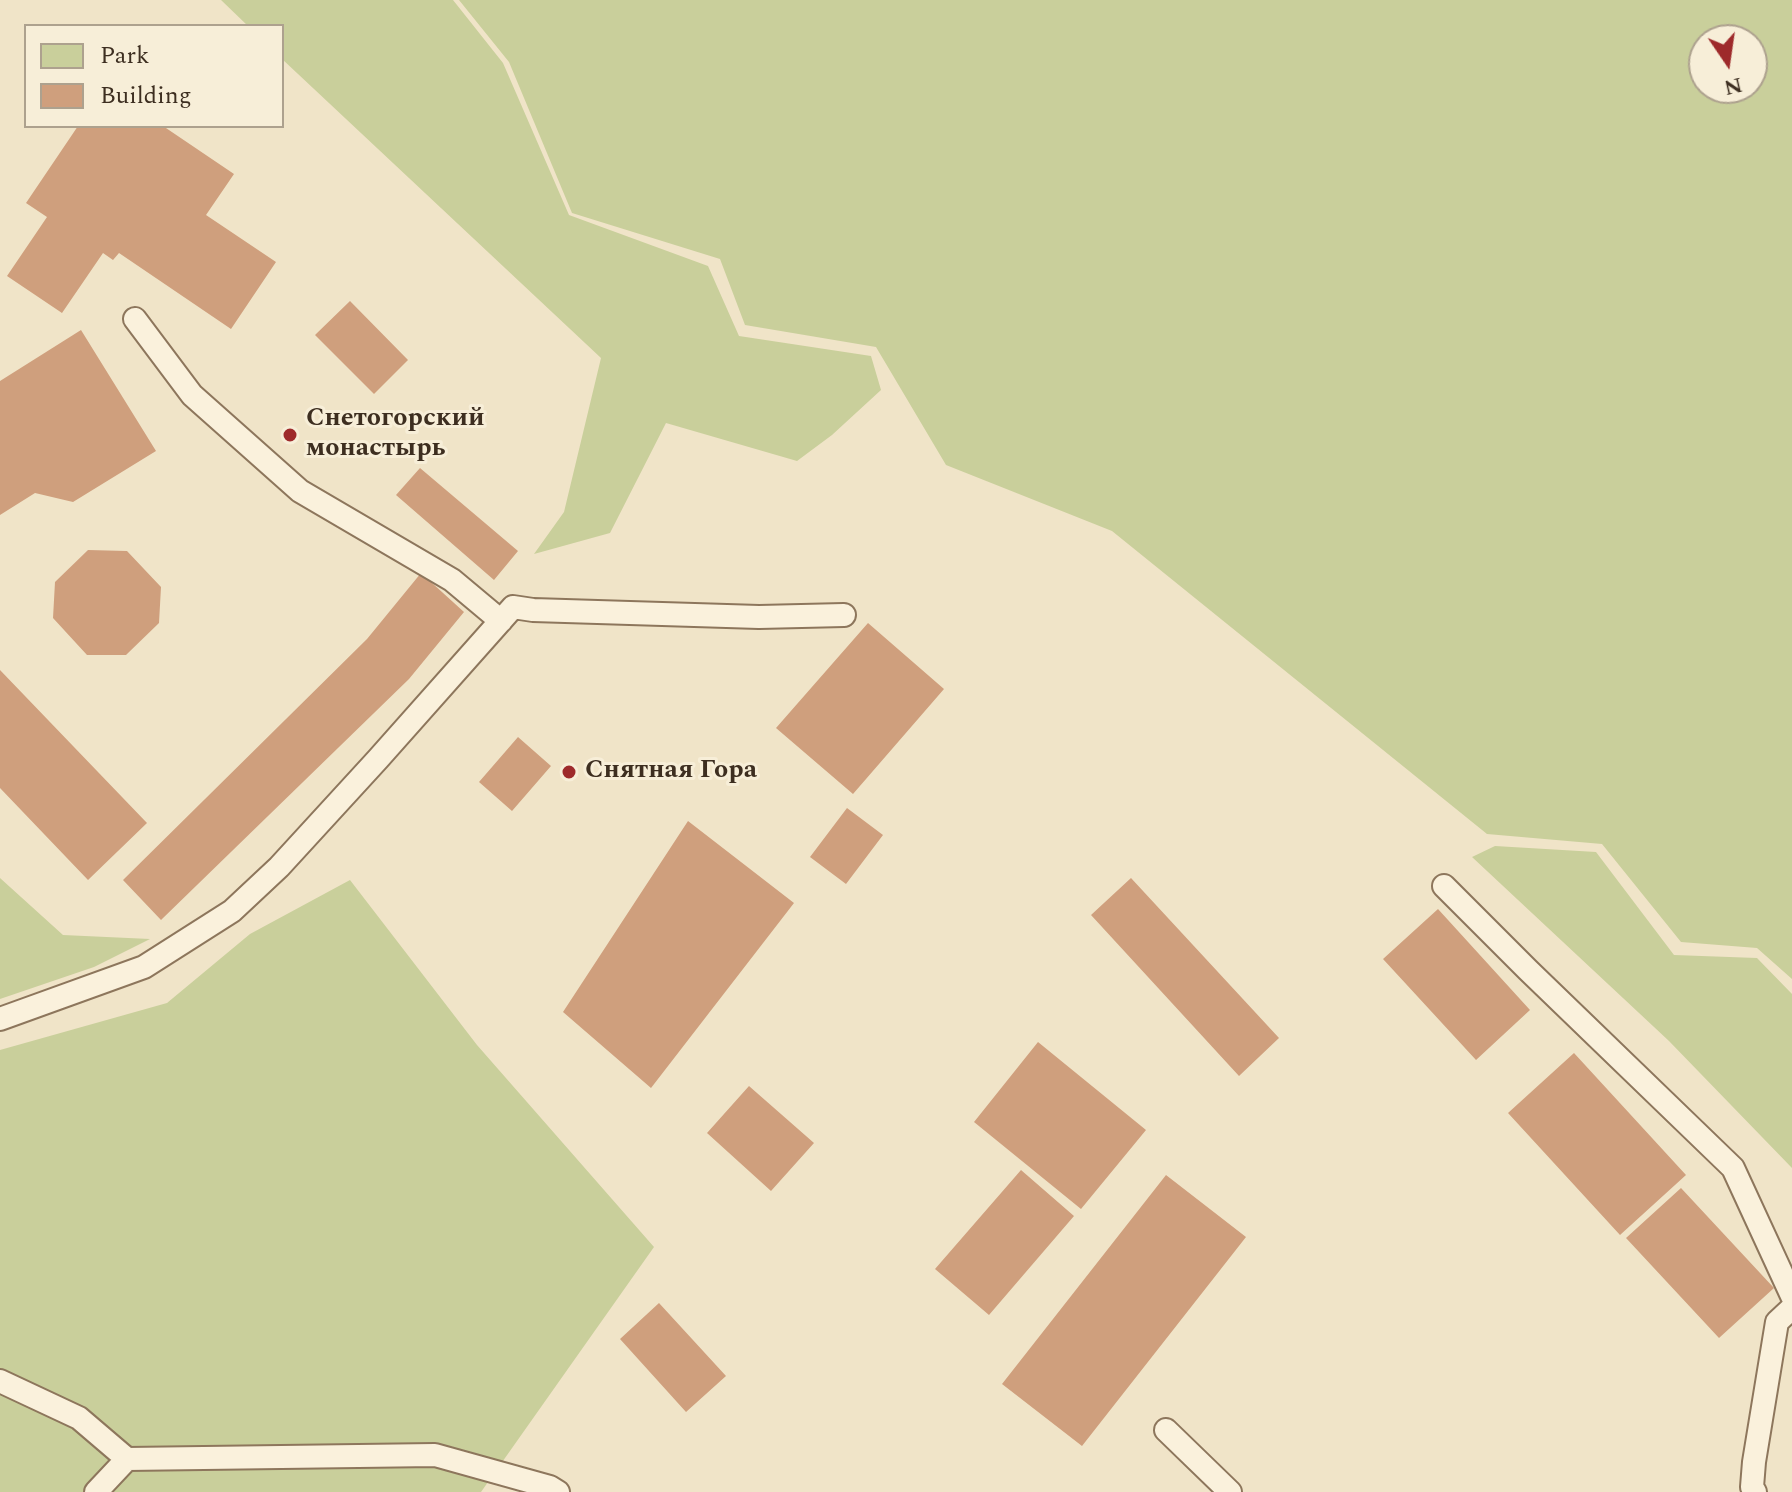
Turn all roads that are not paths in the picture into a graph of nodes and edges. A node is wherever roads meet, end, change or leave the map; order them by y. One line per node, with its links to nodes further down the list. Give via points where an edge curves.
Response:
1 (135, 319): 3 (lane, via 192,395 300,491 452,580)
2 (844, 615): 3 (lane, via 759,617 513,607)
3 (501, 621): 5 (lane, via 289,856 232,911 144,967)
4 (1444, 886): 6 (lane, via 1733,1168)
5 (0, 1019)
6 (1792, 1296)
7 (1792, 1308): 14 (lane, via 1777,1322 1754,1462)
8 (0, 1381): 10 (lane, via 79,1418)
9 (1166, 1430): 13 (lane)
10 (127, 1459): 11 (lane); 12 (lane, via 435,1455)
11 (96, 1492)
12 (558, 1492)
13 (1230, 1492)
14 (1755, 1492)

